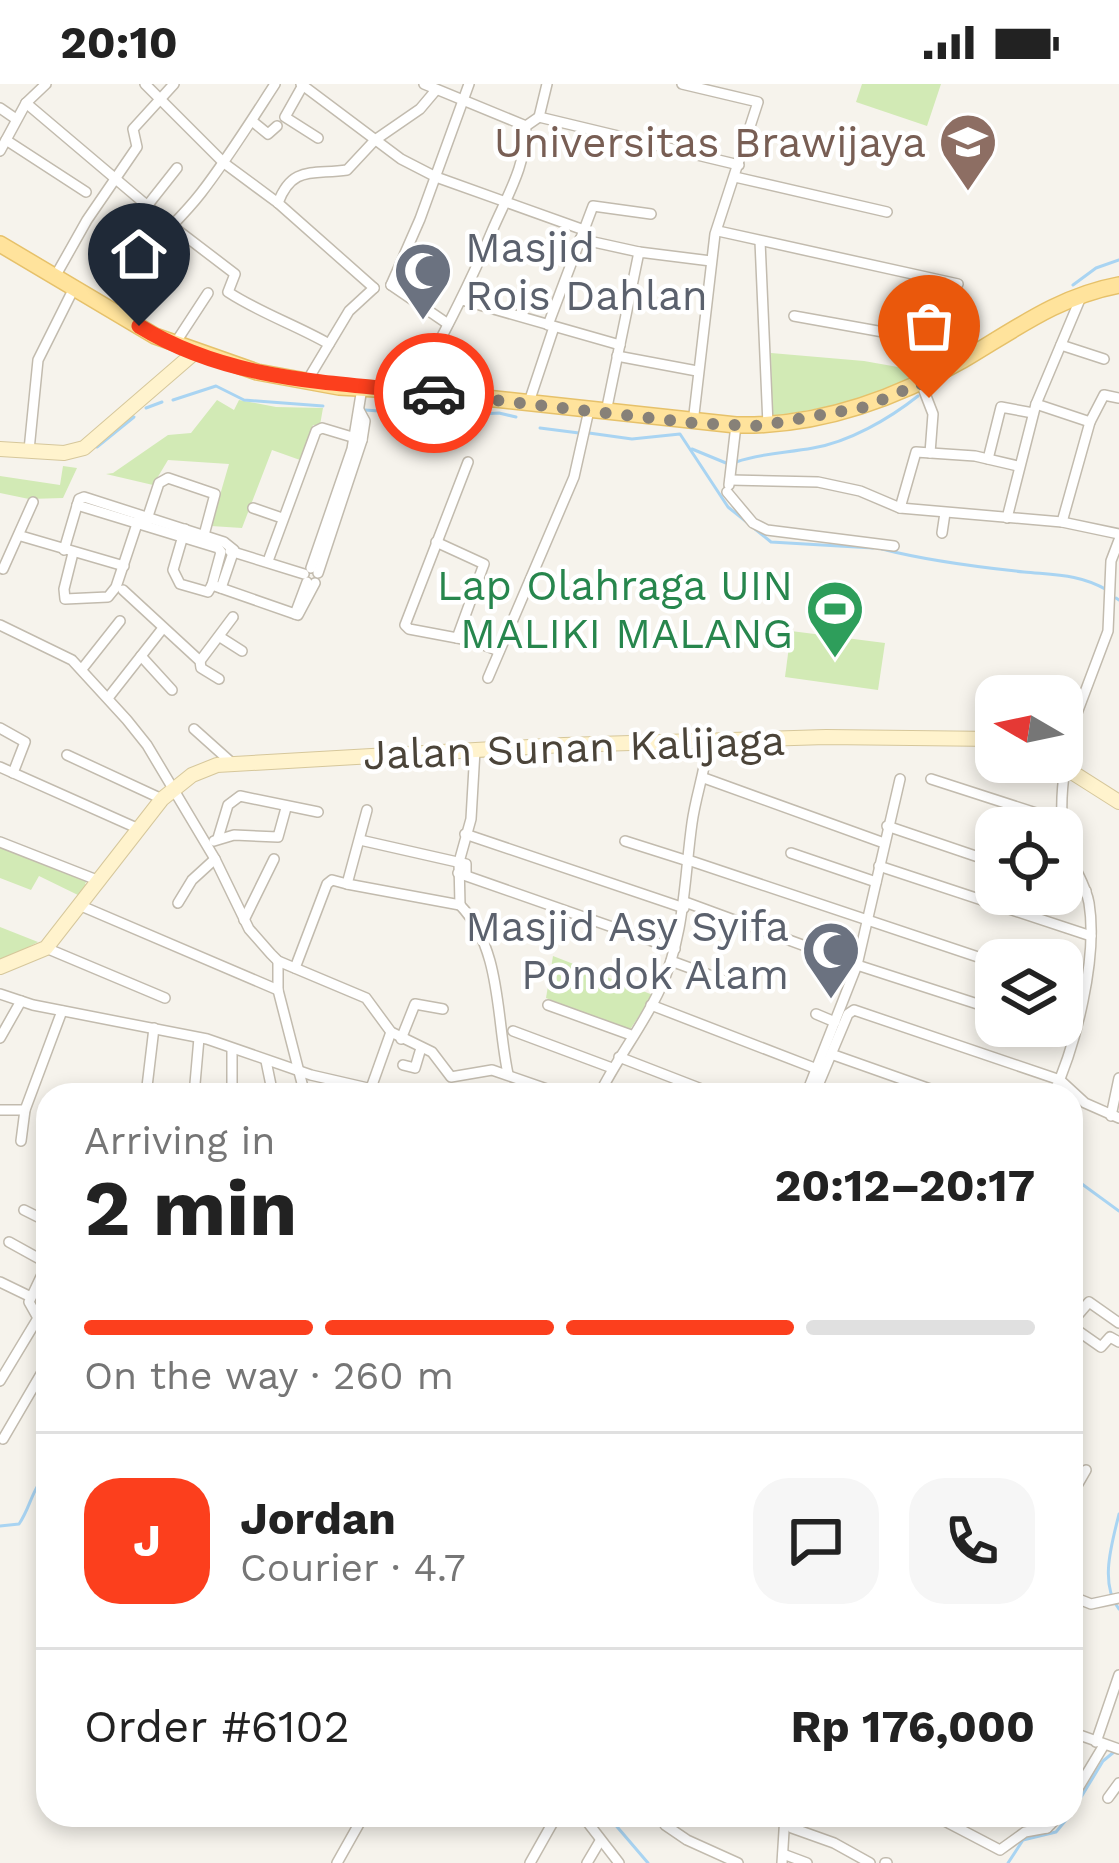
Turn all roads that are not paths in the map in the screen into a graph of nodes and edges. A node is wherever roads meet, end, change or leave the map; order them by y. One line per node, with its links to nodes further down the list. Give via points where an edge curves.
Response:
1 (46, 84): 13 (street)
2 (146, 84): 11 (street)
3 (174, 84): 11 (street)
4 (275, 84): 17 (street)
5 (424, 84): 10 (street)
6 (469, 84): 12 (street)
7 (547, 84): 15 (street)
8 (682, 84): 24 (street, via 758,101)
9 (302, 85): 20 (street, via 285,117); 21 (street)
10 (436, 90): 12 (street); 21 (street)
11 (161, 99): 23 (street); 28 (street, via 133,129 137,147)
12 (462, 101): 19 (street); 26 (street)
13 (26, 103): 16 (street); 28 (street)
14 (0, 108): 16 (street)
15 (539, 117): 19 (street); 24 (street)
16 (16, 119): 22 (street)
17 (252, 121): 18 (street, via 268,134); 23 (street)
18 (277, 126)
19 (526, 126): 31 (street, via 523,166)
20 (318, 138)
21 (375, 140): 26 (street); 30 (street, via 347,170 297,176)
22 (3, 145): 29 (street)
23 (224, 164): 30 (street); 35 (street)
24 (739, 165): 27 (street)
25 (177, 168): 32 (street)
26 (436, 177): 31 (street); 48 (street)
27 (735, 177): 33 (street); 36 (street)
28 (116, 178): 32 (street); 44 (street)
29 (86, 192)
30 (278, 203): 49 (street)
31 (505, 203): 37 (street); 52 (street)
32 (147, 206): 35 (street)
33 (887, 212)
34 (651, 214): 37 (street, via 594,204)
35 (172, 227): 43 (street); 57 (street, via 235,274 228,292)
36 (718, 231): 38 (street); 42 (street)
37 (582, 235): 40 (street); 56 (street)
38 (760, 241): 45 (street); 76 (street)
39 (0, 244): 44 (main road)
40 (642, 253): 42 (street); 60 (street)
41 (112, 256): 43 (street)
42 (711, 261): 64 (street)
43 (136, 268): 53 (street)
44 (56, 275): 47 (main road)
45 (958, 284)
46 (1119, 285): 51 (main road)
47 (75, 286): 53 (main road); 79 (street, via 38,360)
48 (391, 286): 49 (street); 55 (street)
49 (374, 288): 57 (street)
50 (208, 293): 58 (street)
51 (1081, 295): 59 (street); 62 (main road)
52 (462, 300): 55 (street); 56 (street)
53 (122, 316): 58 (main road)
54 (794, 316): 62 (street)
55 (448, 324): 67 (street)
56 (551, 326): 60 (street); 70 (street)
57 (329, 344): 65 (street)
58 (174, 345): 61 (main road)
59 (1061, 345): 63 (street); 71 (street)
60 (619, 350): 64 (street); 72 (street)
61 (194, 352): 65 (main road); 79 (main road, via 84,448)
62 (971, 355): 68 (main road)
63 (1104, 359)
64 (698, 371): 74 (street)
65 (307, 381): 66 (main road)
66 (362, 388): 67 (main road); 77 (street, via 365,421)
67 (413, 390): 70 (main road)
68 (924, 390): 76 (main road); 80 (street, via 933,414)
69 (1119, 398): 73 (street, via 1104,395)
70 (528, 405): 72 (main road)
71 (1035, 409): 73 (street); 81 (street, via 1001,407); 83 (street)
72 (597, 411): 74 (main road); 114 (street)
73 (1090, 422): 92 (street)
74 (693, 423): 75 (main road)
75 (736, 425): 76 (main road); 84 (street)
76 (768, 425)
77 (357, 439): 89 (street, via 316,431); 104 (street)
78 (0, 448): 79 (main road)
79 (29, 449)
80 (930, 453): 81 (street); 87 (street, via 914,454)
81 (988, 459): 83 (street)
82 (468, 462): 97 (street)
83 (1018, 466): 90 (street)
84 (731, 476): 87 (street, via 818,482); 98 (street, via 727,494 755,525)
85 (33, 502): 95 (street)
86 (253, 508): 89 (street)
87 (900, 508): 88 (street)
88 (946, 513): 90 (street); 93 (street)
89 (282, 518): 101 (street)
90 (1007, 518): 92 (street)
91 (143, 519): 94 (street); 94 (street, via 158,483 172,478 216,496); 99 (street, via 77,506); 102 (street)
92 (1062, 522): 96 (street)
93 (942, 533)
94 (192, 535): 100 (street); 105 (street, via 175,580 205,592)
95 (21, 536): 99 (street); 103 (street)
96 (1119, 537): 122 (street, via 1108,631)
97 (436, 542): 112 (street, via 484,565); 112 (street, via 405,625)
98 (894, 546)
99 (69, 551): 102 (street); 102 (street, via 69,600 108,597)
100 (228, 551): 101 (street); 105 (street)
101 (268, 562): 104 (street)
102 (124, 566)
103 (3, 569)
104 (311, 576): 105 (street, via 303,612 295,614)
105 (216, 586)
106 (123, 590): 110 (street)
107 (233, 617): 111 (street)
108 (120, 621): 117 (street)
109 (0, 626): 117 (street)
110 (163, 628): 115 (street); 116 (street)
111 (220, 637): 113 (street); 116 (street)
112 (457, 638): 114 (street)
113 (242, 651)
114 (499, 651): 118 (street)
115 (141, 656): 120 (street); 121 (street)
116 (200, 661): 119 (street)
117 (82, 669): 121 (street)
118 (488, 678)
119 (219, 679)
120 (172, 690)
121 (108, 698): 136 (street, via 147,745)
122 (1083, 699)
123 (0, 728): 131 (street, via 25,742)
124 (194, 729): 129 (street)
125 (975, 738): 126 (main road, Jalan Sunan Kalijaga)
126 (709, 740): 127 (main road, Jalan Sunan Kalijaga); 132 (street)
127 (475, 750): 129 (main road, Jalan Sunan Kalijaga); 144 (street)
128 (67, 755): 136 (street)
129 (232, 763): 136 (main road, Jalan Sunan Kalijaga, via 203,770)
130 (0, 767): 131 (street)
131 (13, 773): 143 (street)
132 (706, 778): 149 (street); 155 (street)
133 (1083, 778): 137 (main road)
134 (900, 779): 142 (street)
135 (932, 779): 138 (street)
136 (167, 794): 143 (main road); 150 (street)
137 (1119, 802)
138 (1018, 807)
139 (286, 808): 141 (street); 145 (street, via 278,837); 145 (street, via 236,797)
140 (367, 810): 146 (street)
141 (318, 812)
142 (887, 826): 149 (street); 152 (street)
143 (139, 829): 158 (main road)
144 (465, 834): 157 (street); 169 (street)
145 (218, 838): 150 (street)
146 (360, 840): 157 (street); 160 (street)
147 (0, 842): 158 (street)
148 (625, 842): 155 (street)
149 (884, 843): 156 (street)
150 (207, 846): 153 (street)
151 (791, 853): 159 (street)
152 (975, 856)
153 (215, 859): 165 (street); 166 (street)
154 (274, 859): 164 (street)
155 (688, 860): 169 (street); 171 (street)
156 (879, 866): 159 (street); 172 (street)
157 (461, 870): 168 (street); 174 (street)
158 (97, 880): 167 (main road)
159 (876, 882): 171 (street)
160 (347, 884): 168 (street); 180 (street, via 327,884)
161 (1083, 884): 163 (street)
162 (1083, 890): 163 (street)
163 (1086, 891): 172 (street)
164 (258, 893): 166 (street); 170 (street)
165 (178, 903)
166 (237, 903): 170 (street)
167 (79, 905): 173 (main road); 182 (street)
168 (460, 905): 209 (street, via 490,960)
169 (687, 905): 174 (street); 178 (street)
170 (244, 920): 176 (street)
171 (869, 922): 175 (street); 178 (street)
172 (1091, 936): 183 (street)
173 (46, 948): 179 (main road); 185 (street)
174 (675, 949): 177 (street)
175 (975, 956)
176 (278, 961): 180 (street); 182 (street)
177 (671, 961): 181 (street); 189 (street)
178 (856, 965): 187 (street); 193 (street)
179 (0, 967)
180 (295, 968): 196 (street, via 366,998)
181 (731, 983)
182 (278, 990): 208 (street)
183 (1083, 991)
184 (0, 994): 186 (street)
185 (165, 998)
186 (21, 1001): 191 (street); 198 (street)
187 (975, 1003)
188 (548, 1005): 197 (street)
189 (651, 1006): 197 (street); 207 (street)
190 (443, 1009): 196 (street, via 415,1004)
191 (62, 1011): 194 (street); 229 (street)
192 (815, 1014): 193 (street)
193 (835, 1022): 207 (street)
194 (154, 1028): 199 (street); 212 (street)
195 (513, 1031): 205 (street)
196 (396, 1035): 202 (street); 218 (street)
197 (631, 1036): 205 (street)
198 (0, 1038)
199 (199, 1038): 201 (street); 213 (street)
200 (1069, 1047): 211 (street)
201 (232, 1048): 204 (street); 214 (street)
202 (421, 1048): 206 (street, via 415,1068); 209 (street, via 451,1077)
203 (831, 1054): 211 (street, via 854,1010); 223 (street); 224 (street)
204 (266, 1061): 208 (street); 215 (street)
205 (619, 1062): 220 (street); 221 (street)
206 (403, 1065)
207 (817, 1069): 222 (street)
208 (298, 1071): 216 (street); 217 (street)
209 (508, 1074): 219 (street)
210 (1119, 1078): 230 (street)
211 (1060, 1080): 225 (street); 226 (street)
212 (147, 1083)
213 (195, 1083)
214 (232, 1083)
215 (271, 1083)
216 (302, 1083)
217 (350, 1083)
218 (373, 1083)
219 (532, 1083)
220 (606, 1083)
221 (681, 1083)
222 (813, 1083)
223 (816, 1083)
224 (913, 1083)
225 (1059, 1083)
226 (1063, 1083)
227 (1083, 1101): 230 (street)
228 (0, 1110): 229 (street)
229 (25, 1110): 231 (street)
230 (1115, 1117)
231 (21, 1141)
232 (25, 1210): 233 (street)
233 (36, 1216)
234 (9, 1242): 235 (street)
235 (36, 1256)
236 (0, 1282): 238 (street)
237 (36, 1287): 238 (street)
238 (31, 1297): 240 (street)
239 (1083, 1309): 241 (street, via 1089,1301)
240 (36, 1313)
241 (1119, 1323)
242 (36, 1331): 245 (street)
243 (1083, 1333): 244 (street, via 1101,1347 1110,1337)
244 (1119, 1342)
245 (0, 1381)
246 (36, 1383): 247 (street)
247 (3, 1439)
248 (1085, 1470): 249 (street)
249 (1083, 1474)
250 (1119, 1598): 251 (street)
251 (1083, 1601)
252 (1119, 1675): 253 (street)
253 (1107, 1746): 254 (street)
254 (1083, 1780)
255 (1119, 1783): 256 (street)
256 (1108, 1798)
257 (357, 1827): 268 (street)
258 (550, 1827): 269 (street)
259 (590, 1827): 266 (street)
260 (668, 1827): 272 (street)
261 (787, 1827): 265 (street)
262 (790, 1827): 265 (street)
263 (957, 1827): 264 (street, via 1000,1850)
264 (1047, 1828)
265 (788, 1831): 267 (street); 274 (street)
266 (600, 1841): 270 (street); 271 (street)
267 (783, 1858): 273 (street)
268 (337, 1863)
269 (530, 1863)
270 (587, 1863)
271 (619, 1863)
272 (738, 1863)
273 (807, 1863)
274 (870, 1863)

